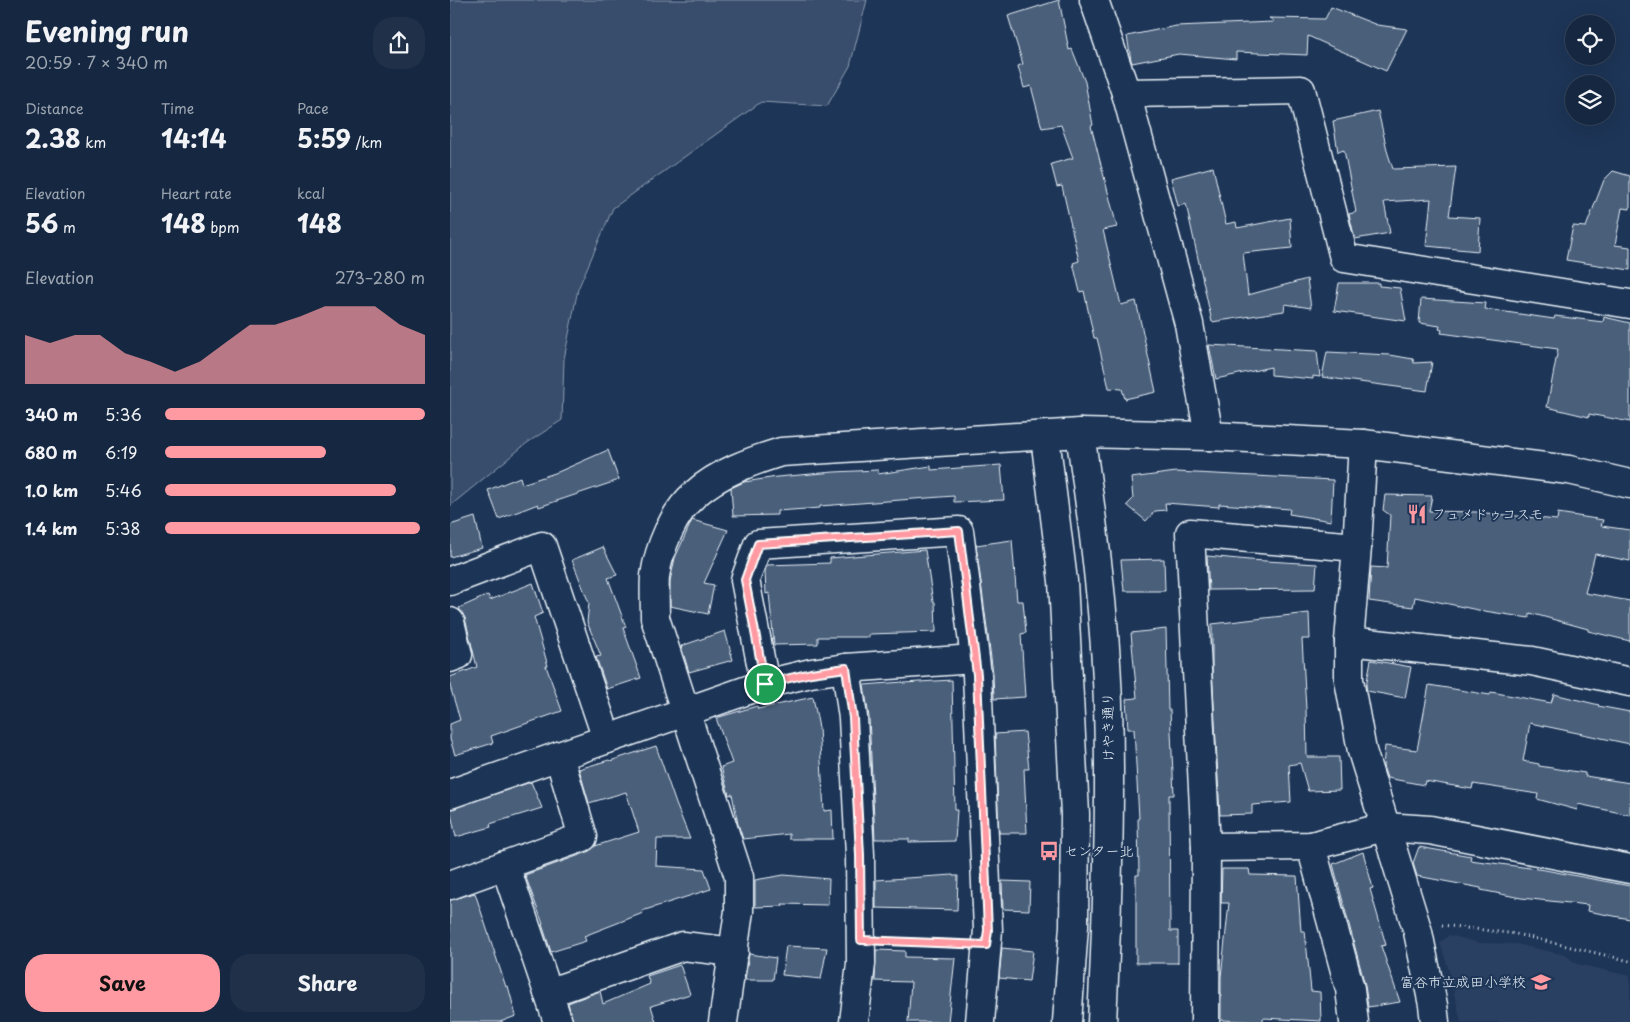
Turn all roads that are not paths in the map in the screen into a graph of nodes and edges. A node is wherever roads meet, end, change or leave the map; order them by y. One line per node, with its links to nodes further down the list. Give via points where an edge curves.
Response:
1 (1094, 0): 2 (street)
2 (1126, 93): 3 (street, via 1301,90 1344,258); 5 (street, via 1189,324)
3 (1630, 304)
4 (1080, 434): 5 (street); 6 (street); 35 (street, けやき通り, via 1100,596 1108,702 1109,826)
5 (1209, 436): 7 (street)
6 (1045, 437): 18 (street, via 781,452 724,474 694,494 666,534 655,576 656,618); 34 (street, via 1063,581 1075,814 1074,926)
7 (1363, 444): 8 (street, via 1569,470); 9 (street)
8 (1630, 484)
9 (1357, 546): 12 (street); 24 (street, via 1190,533)
10 (450, 581): 19 (street, via 542,546)
11 (450, 622): 13 (street, via 458,655)
12 (1349, 641): 16 (street, via 1532,662); 22 (street, via 1348,680 1362,751)
13 (450, 658)
14 (974, 659): 15 (street); 17 (street, via 959,531 758,544 745,580); 33 (street, via 988,930)
15 (846, 668): 17 (street); 32 (street, via 853,718 860,855 862,964)
16 (1630, 682)
17 (765, 684): 18 (street)
18 (686, 711): 19 (street); 28 (street, via 739,877)
19 (607, 739): 20 (street)
20 (560, 756): 21 (street); 25 (street, via 583,837)
21 (450, 794)
22 (1384, 827): 23 (street); 26 (street, via 1430,830); 38 (street, via 1414,922)
23 (1311, 846): 24 (street); 37 (street, via 1350,989)
24 (1206, 847): 36 (street)
25 (505, 865): 27 (street); 29 (street)
26 (1630, 868)
27 (450, 885)
28 (734, 952): 29 (street, via 682,946); 31 (street)
29 (548, 992): 30 (street)
30 (558, 1022)
31 (723, 1022)
32 (854, 1022)
33 (980, 1022)
34 (1067, 1022)
35 (1102, 1022)
36 (1205, 1022)
37 (1354, 1022)
38 (1434, 1022)

